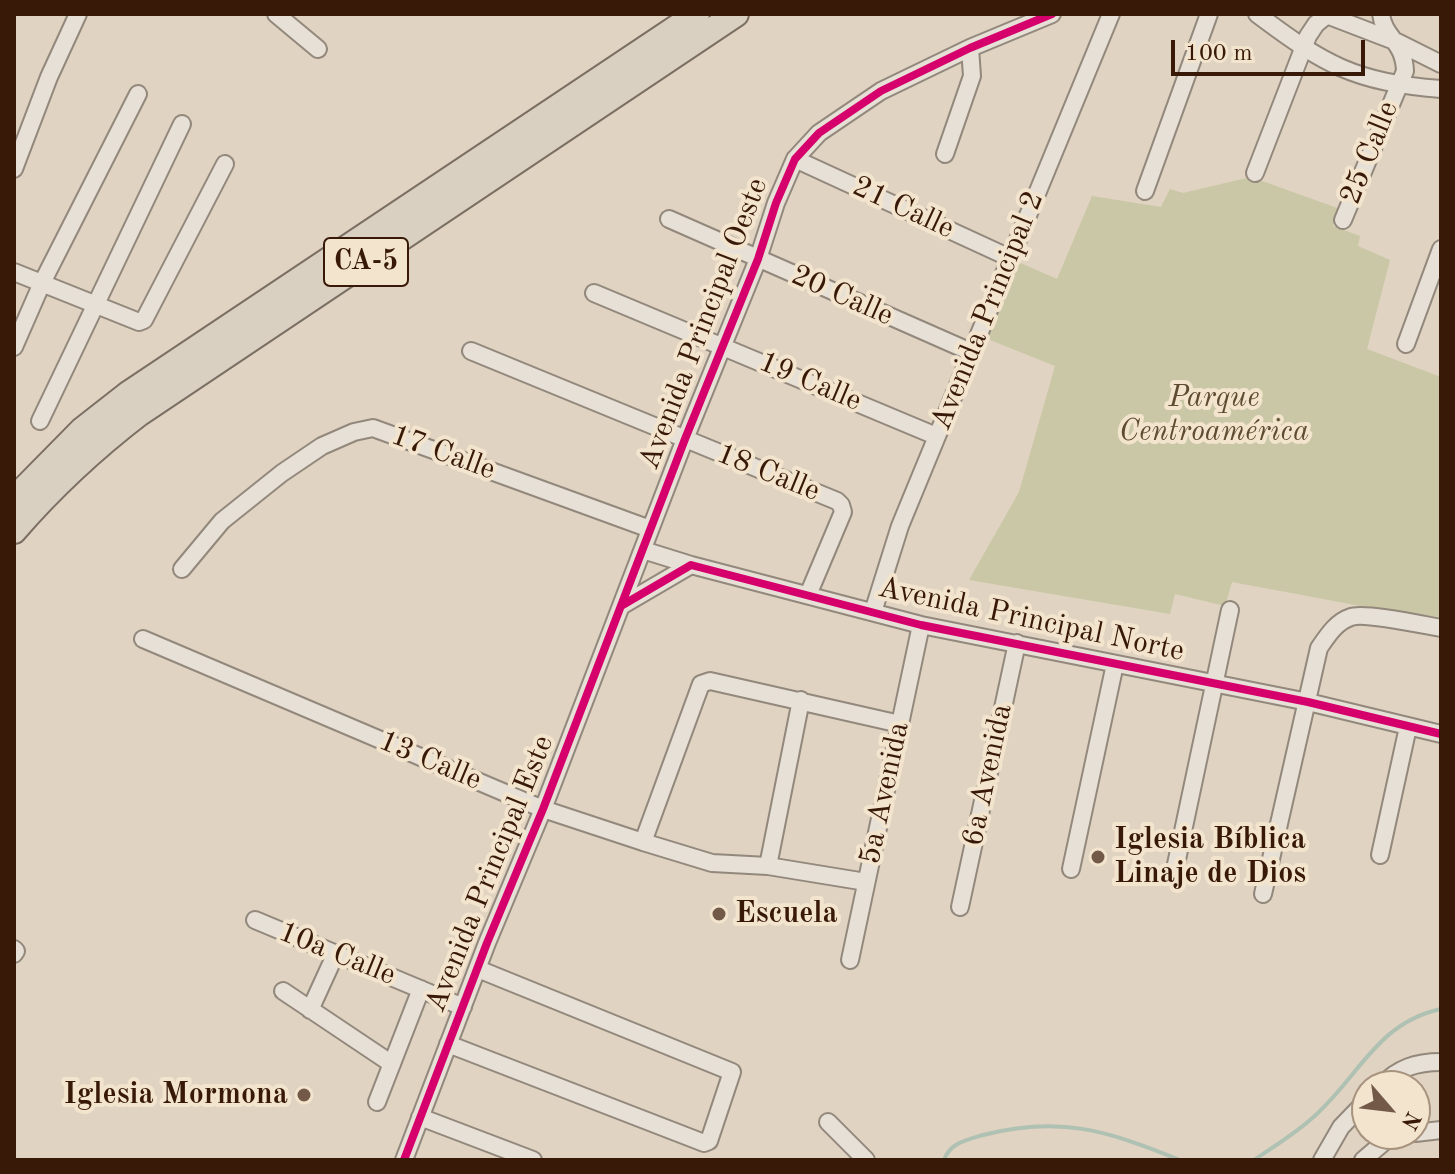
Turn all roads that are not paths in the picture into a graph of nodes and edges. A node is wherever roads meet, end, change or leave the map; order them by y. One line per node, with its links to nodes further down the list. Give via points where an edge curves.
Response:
1 (78, 14): 20 (street)
2 (276, 14): 13 (street)
3 (697, 14): 44 (highway, CA-5, via 128,394 82,430)
4 (736, 14): 46 (highway, CA-5, via 140,413 47,492)
5 (1052, 14): 12 (street, Avenida Principal Oeste)
6 (1111, 14): 30 (street, Avenida Principal 2)
7 (1209, 14): 26 (street)
8 (1257, 14): 14 (street)
9 (1381, 14): 11 (street)
10 (1334, 16): 11 (street); 14 (street, via 1316,24)
11 (1397, 42): 15 (street); 16 (street, 25 Calle, via 1405,71)
12 (970, 48): 21 (street, via 972,76); 22 (street, Avenida Principal Oeste, via 881,91 819,133)
13 (318, 49)
14 (1304, 49): 16 (street, via 1351,73); 25 (street)
15 (1441, 64)
16 (1398, 86): 17 (street); 28 (street, 25 Calle)
17 (1441, 89)
18 (138, 94): 33 (street)
19 (182, 124): 35 (street)
20 (18, 142): 24 (street)
21 (945, 154)
22 (795, 159): 30 (street, 21 Calle); 31 (street, Avenida Principal Oeste)
23 (225, 164): 35 (street, via 148,317 139,322)
24 (14, 169)
25 (1255, 173)
26 (1145, 191)
27 (669, 219): 31 (street, 20 Calle)
28 (1343, 220)
29 (1441, 249): 36 (street)
30 (1010, 258): 40 (street, Avenida Principal 2)
31 (758, 259): 37 (street, Avenida Principal Oeste); 40 (street, 20 Calle)
32 (14, 272): 33 (street)
33 (42, 283): 35 (street); 38 (street)
34 (594, 293): 37 (street, 19 Calle)
35 (95, 304): 41 (street)
36 (1406, 344)
37 (724, 346): 42 (street, 19 Calle); 43 (street, Avenida Principal Oeste)
38 (14, 347)
39 (471, 351): 43 (street, 18 Calle)
40 (971, 352): 42 (street, Avenida Principal 2)
41 (40, 421)
42 (936, 436): 53 (street, Avenida Principal 2)
43 (685, 439): 45 (street, Avenida Principal Oeste); 50 (street, 18 Calle, via 841,505 843,512)
44 (14, 499)
45 (650, 529): 47 (street, Avenida Principal Oeste); 49 (street, 17 Calle, via 373,428 322,446 282,473 222,521)
46 (14, 531)
47 (643, 550): 48 (street, Avenida Principal Norte); 51 (street, Avenida Principal Oeste)
48 (691, 565): 50 (street, Avenida Principal Norte); 51 (street)
49 (182, 569)
50 (808, 595): 53 (street, Avenida Principal Norte)
51 (621, 606): 65 (street, Avenida Principal Este)
52 (1230, 610): 59 (street)
53 (873, 612): 54 (street, Avenida Principal Norte)
54 (921, 625): 57 (street, Avenida Principal Norte); 62 (street, 5a Avenida)
55 (1441, 628): 61 (street, via 1355,615 1339,623 1319,648)
56 (143, 639): 65 (street, 13 Calle)
57 (1017, 643): 58 (street, Avenida Principal Norte); 73 (street, 6a Avenida)
58 (1115, 664): 59 (street, Avenida Principal Norte); 69 (street)
59 (1215, 683): 61 (street, Avenida Principal Norte); 70 (street)
60 (801, 700): 62 (street); 66 (street, via 710,681 701,684); 68 (street)
61 (1308, 702): 63 (street, Avenida Principal Norte); 72 (street)
62 (900, 724): 71 (street, 5a Avenida)
63 (1408, 727): 64 (street, Avenida Principal Norte); 67 (street)
64 (1441, 734)
65 (543, 809): 66 (street, 13 Calle); 77 (street, Avenida Principal Este)
66 (643, 842): 68 (street, 13 Calle, via 712,863)
67 (1380, 855)
68 (768, 866): 71 (street, 13 Calle)
69 (1071, 869)
70 (1175, 869)
71 (866, 882): 76 (street, 5a Avenida)
72 (1263, 894)
73 (960, 907)
74 (255, 920): 75 (street, 10a Calle)
75 (336, 953): 78 (street, 10a Calle); 81 (street)
76 (850, 960)
77 (478, 969): 80 (street, Avenida Principal Este); 82 (street, via 732,1072 709,1141)
78 (421, 989): 80 (street, 10a Calle); 84 (street)
79 (283, 991): 81 (street)
80 (463, 1007): 82 (street, Avenida Principal Este)
81 (310, 1010): 84 (street)
82 (448, 1044): 87 (street, Avenida Principal Este)
83 (1441, 1062): 85 (street)
84 (392, 1064): 86 (street)
85 (1400, 1070)
86 (377, 1102)
87 (420, 1117): 90 (street, Avenida Principal Este); 91 (street)
88 (1351, 1117): 93 (street)
89 (828, 1122): 92 (street)
90 (404, 1160)
91 (533, 1160)
92 (866, 1160)
93 (1322, 1160)

